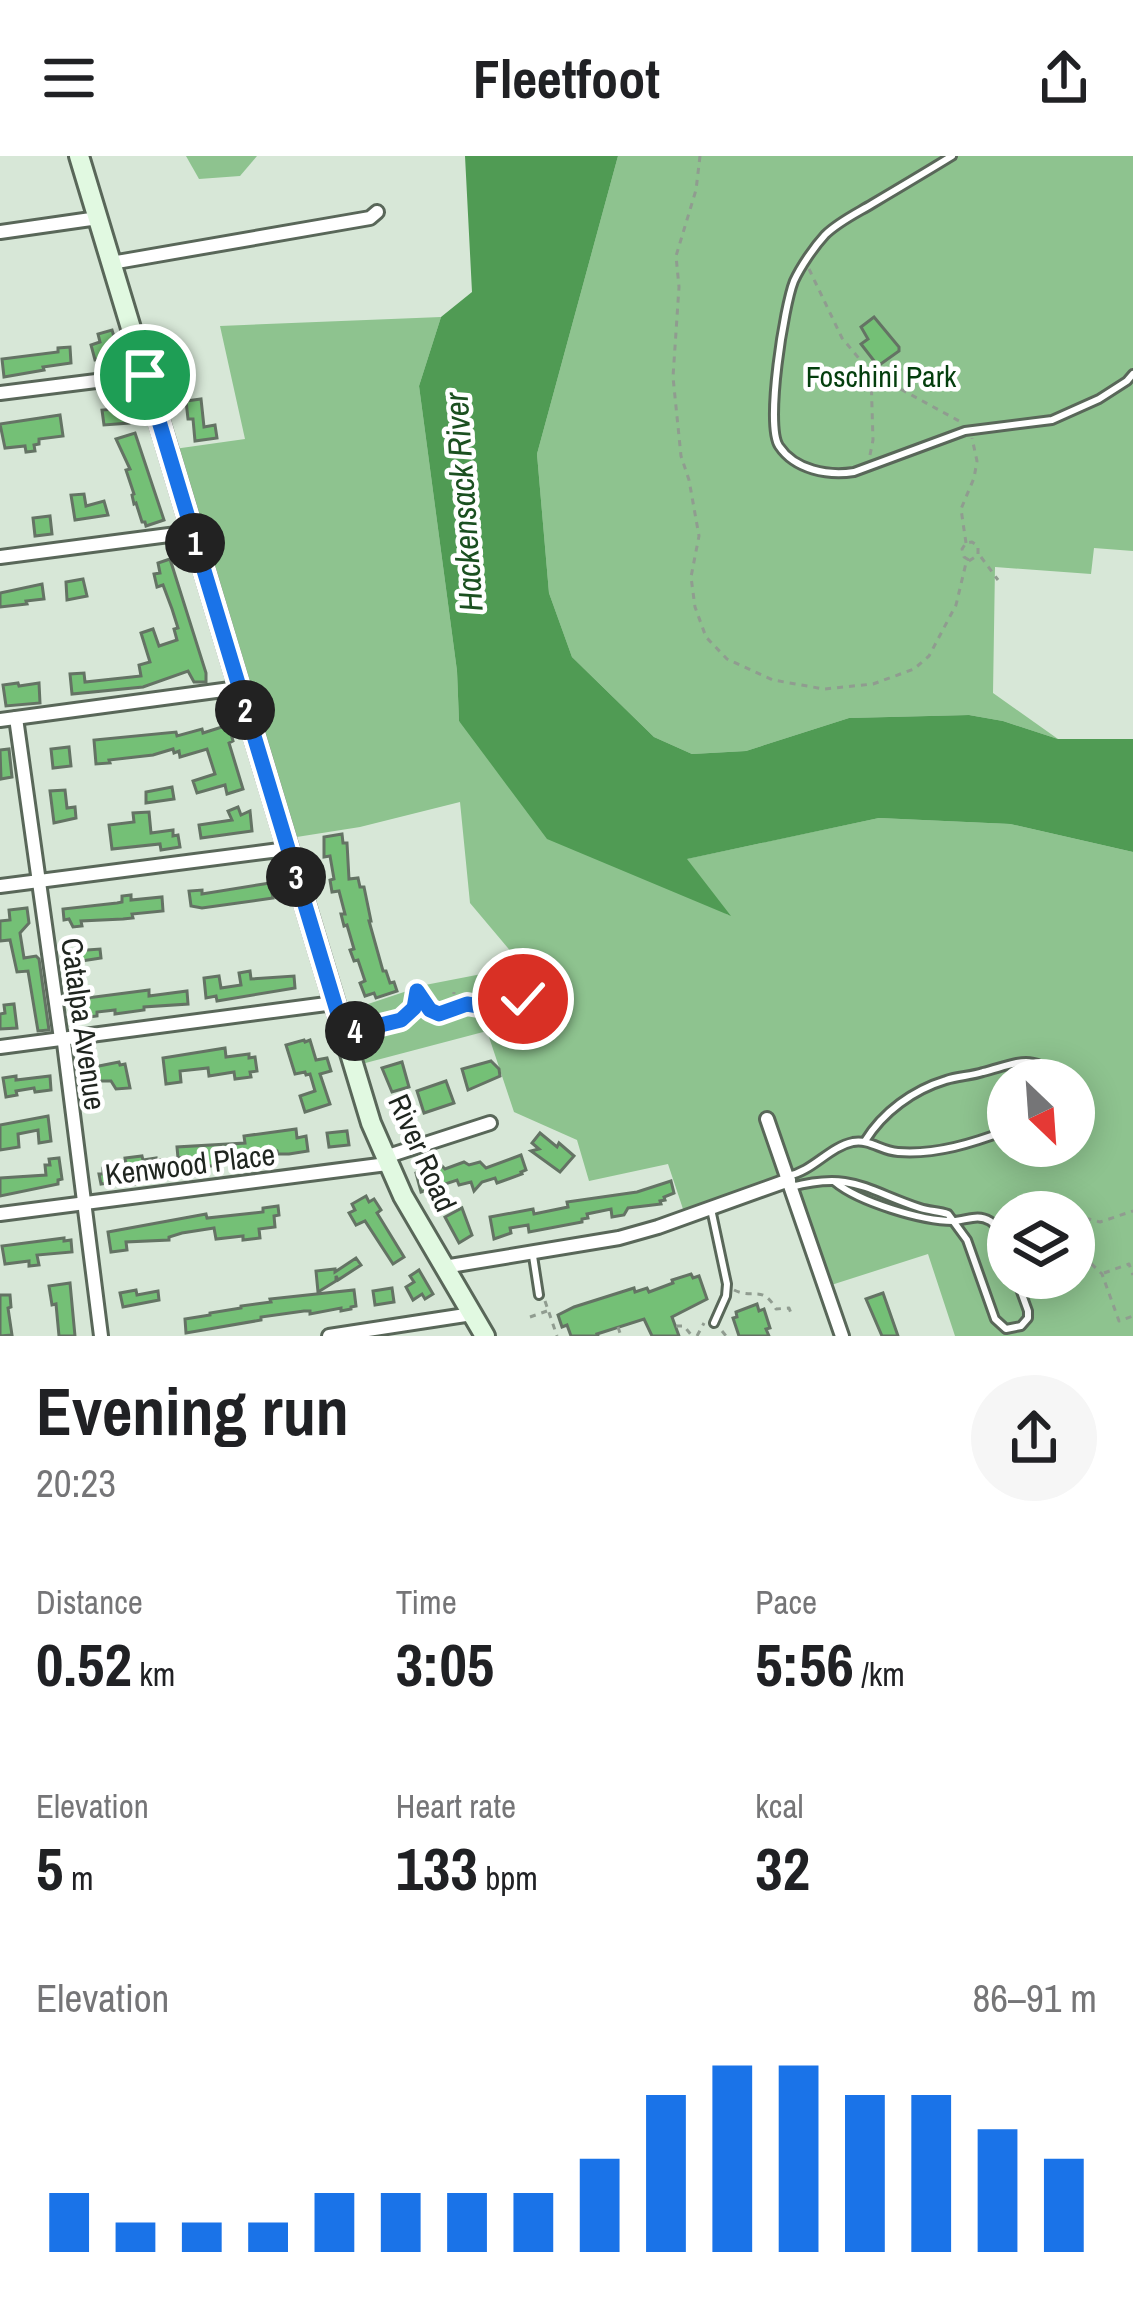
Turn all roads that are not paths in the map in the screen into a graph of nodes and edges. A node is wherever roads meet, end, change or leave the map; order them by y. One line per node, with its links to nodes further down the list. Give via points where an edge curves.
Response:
1 (79, 156): 4 (main road, River Road)
2 (952, 156): 7 (lane, via 848,218 796,276 772,412 779,446 804,467 838,475 973,430 1052,420)
3 (377, 212): 6 (street)
4 (98, 218): 5 (street); 6 (main road, River Road)
5 (0, 232)
6 (111, 263): 8 (main road, River Road)
7 (1133, 374)
8 (145, 375): 9 (street); 10 (main road, River Road)
9 (0, 394)
10 (192, 532): 11 (street); 12 (main road, River Road)
11 (0, 557)
12 (238, 688): 13 (street); 15 (main road, River Road)
13 (16, 718): 14 (street); 16 (street, Catalpa Avenue)
14 (0, 721)
15 (287, 849): 16 (street); 18 (main road, River Road)
16 (39, 881): 17 (street); 19 (street, Catalpa Avenue)
17 (0, 886)
18 (334, 1003): 19 (street); 26 (main road, River Road)
19 (61, 1039): 20 (street); 28 (street, Catalpa Avenue)
20 (0, 1047)
21 (987, 1070): 25 (lane, via 921,1089)
22 (767, 1119): 27 (street)
23 (490, 1124): 26 (street, Kenwood Place)
24 (987, 1138): 25 (lane, via 923,1154)
25 (865, 1141): 27 (lane, via 846,1143)
26 (386, 1160): 28 (street, Kenwood Place); 34 (main road, River Road)
27 (789, 1181): 29 (street); 32 (lane, via 835,1182 901,1211); 44 (street)
28 (84, 1203): 30 (street, Kenwood Place); 41 (street, Catalpa Avenue)
29 (711, 1209): 33 (street, via 620,1238); 40 (lane, via 727,1286)
30 (0, 1214)
31 (987, 1220): 32 (lane)
32 (953, 1221): 36 (lane)
33 (532, 1252): 34 (street); 35 (lane)
34 (444, 1267): 39 (main road, River Road)
35 (541, 1294)
36 (987, 1296)
37 (988, 1299): 38 (lane, via 1010,1330 1028,1318)
38 (1024, 1299)
39 (472, 1314): 42 (street); 43 (main road, River Road)
40 (709, 1322)
41 (101, 1336)
42 (329, 1336)
43 (485, 1336)
44 (842, 1336)

